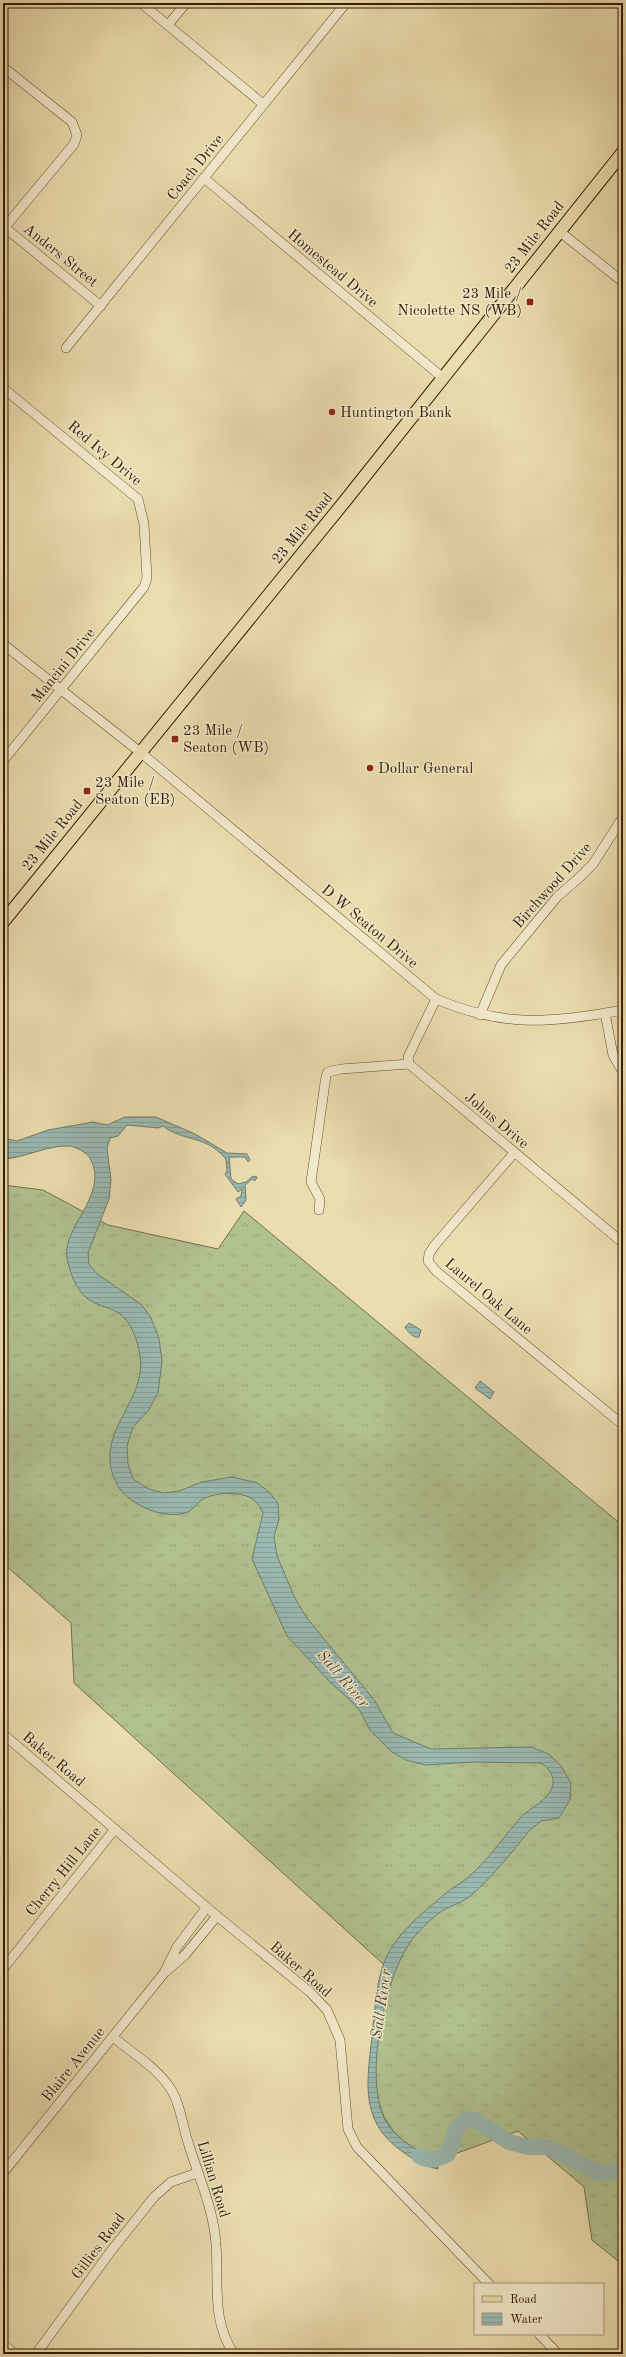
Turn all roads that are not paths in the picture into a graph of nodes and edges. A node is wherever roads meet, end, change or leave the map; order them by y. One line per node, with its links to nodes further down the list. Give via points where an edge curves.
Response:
1 (141, 3): 4 (street)
2 (186, 3): 4 (street)
3 (346, 3): 6 (street, Coach Drive)
4 (168, 25): 6 (street)
5 (3, 67): 9 (street, via 72,122 77,135 74,144)
6 (264, 104): 8 (street, Coach Drive)
7 (623, 152): 10 (main road, 23 Mile Road)
8 (204, 178): 12 (street, Coach Drive); 14 (street, Homestead Drive)
9 (4, 226): 12 (street, Anders Street)
10 (559, 231): 11 (street); 14 (main road, 23 Mile Road)
11 (623, 282)
12 (101, 306): 13 (street, Coach Drive)
13 (66, 348)
14 (443, 378): 19 (main road, 23 Mile Road)
15 (3, 388): 16 (street, Red Ivy Drive, via 138,499 144,524 147,578)
16 (144, 586): 18 (street, Mancini Drive)
17 (3, 644): 18 (street, D W Seaton Drive)
18 (60, 690): 19 (street, D W Seaton Drive); 20 (street, Mancini Drive)
19 (140, 752): 22 (main road, 23 Mile Road); 23 (street, D W Seaton Drive)
20 (3, 761)
21 (623, 817): 26 (street, Birchwood Drive, via 593,864 556,897 501,965)
22 (3, 922)
23 (436, 999): 26 (street, D W Seaton Drive); 27 (street, via 408,1057)
24 (623, 1010): 25 (street, D W Seaton Drive)
25 (605, 1013): 26 (street, D W Seaton Drive, via 541,1021 507,1020); 28 (street, via 611,1047)
26 (480, 1015)
27 (409, 1064): 29 (street, Johns Drive); 30 (street, via 328,1072 311,1182 320,1199)
28 (623, 1072)
29 (514, 1153): 31 (street, Johns Drive); 32 (street, Laurel Oak Lane, via 434,1246 428,1261 436,1271)
30 (319, 1210)
31 (623, 1243)
32 (623, 1425)
33 (3, 1734): 34 (street, Baker Road)
34 (115, 1829): 35 (street, Baker Road); 37 (street, Cherry Hill Lane)
35 (207, 1907): 36 (street, Baker Road); 38 (street, Blaire Avenue, via 176,1948)
36 (216, 1916): 38 (street, Blaire Avenue, via 185,1955); 42 (street, Baker Road, via 310,1992 327,2010 340,2040 348,2129 357,2147)
37 (3, 1969)
38 (164, 1973): 39 (street, Blaire Avenue)
39 (112, 2037): 40 (street, Blaire Avenue); 41 (street, Lillian Road, via 169,2085)
40 (3, 2173)
41 (197, 2173): 46 (street, Gillies Road, via 171,2182 154,2197); 47 (street, Lillian Road, via 213,2223 218,2316)
42 (488, 2283)
43 (540, 2335): 48 (street)
44 (3, 2344): 45 (street)
45 (15, 2354)
46 (36, 2354)
47 (234, 2354)
48 (558, 2354)

